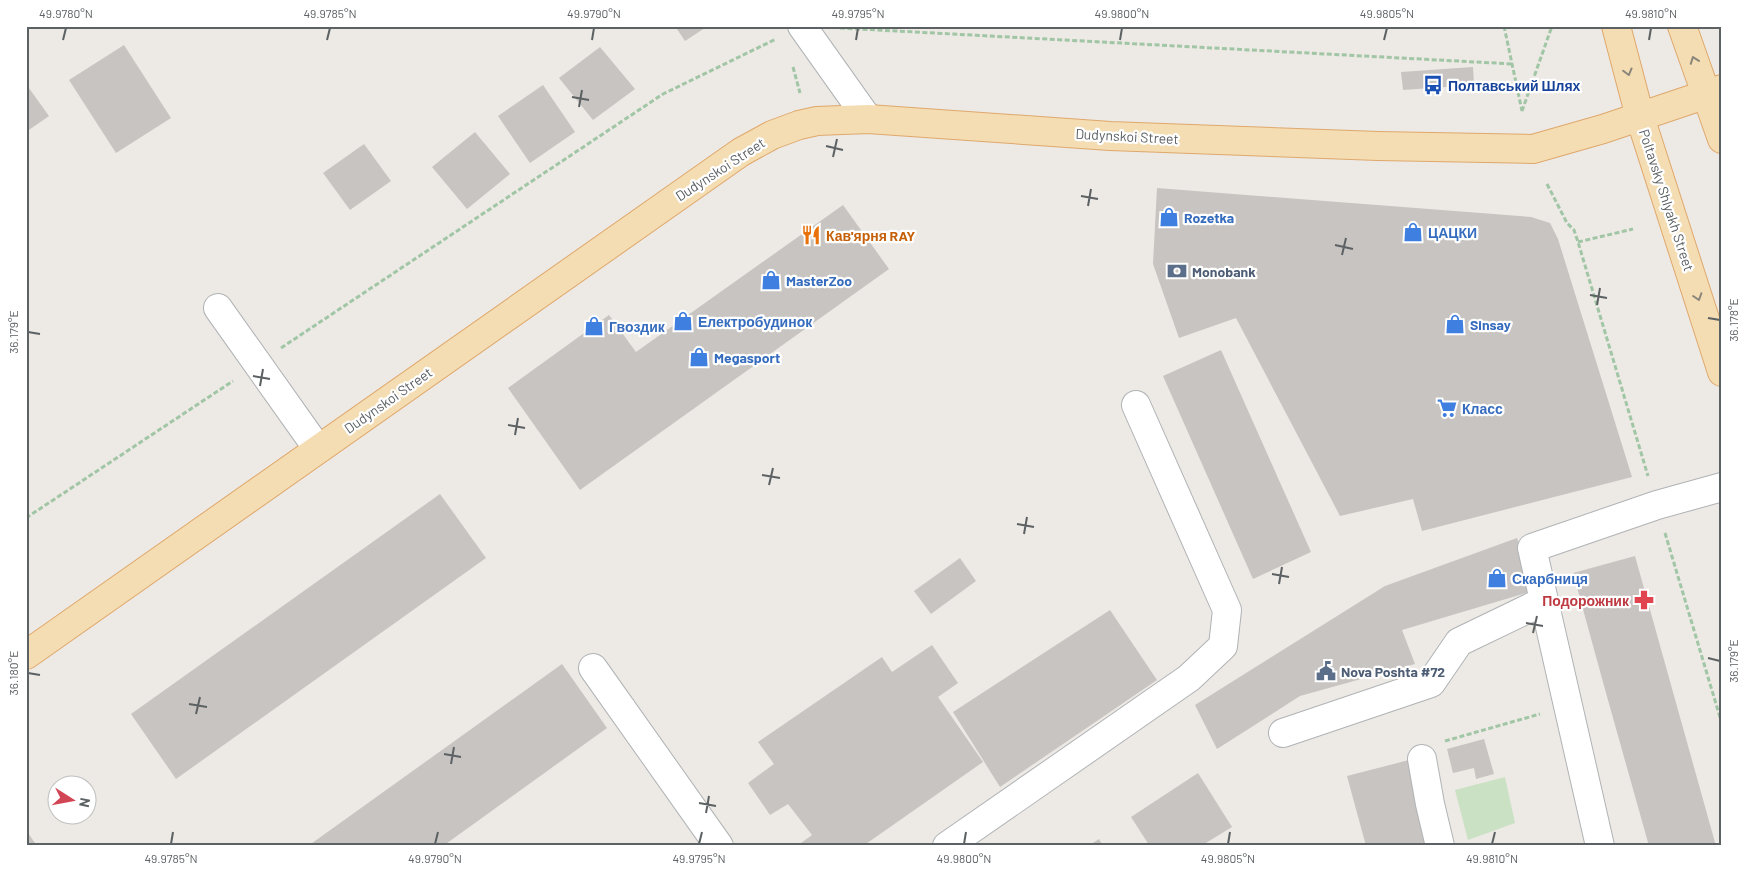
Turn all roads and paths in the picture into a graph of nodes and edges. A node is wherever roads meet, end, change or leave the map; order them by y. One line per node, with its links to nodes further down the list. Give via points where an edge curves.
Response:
1 (1504, 26): 7 (path)
2 (1552, 26): 7 (path, via 1522,112)
3 (1616, 26): 9 (main road, Poltavsky Shlyakh Street, one-way to 9)
4 (1682, 26): 8 (main road, one-way to 4)
5 (838, 28): 7 (path)
6 (793, 30): 10 (street); 16 (path, via 663,94)
7 (1513, 64)
8 (1714, 91): 9 (main road, Dudynskoi Street); 11 (main road)
9 (1640, 117): 10 (main road, Dudynskoi Street, via 1533,149 1110,136); 17 (main road, Poltavsky Shlyakh Street, one-way to 17)
10 (868, 119): 19 (main road, Dudynskoi Street, via 808,123 772,135 741,152)
11 (1722, 138)
12 (1547, 184): 14 (path)
13 (1633, 229): 14 (path)
14 (1578, 242): 21 (path)
15 (218, 308): 16 (street)
16 (258, 364): 19 (street); 22 (path)
17 (1722, 372)
18 (1136, 405): 31 (street, via 1227,610 1223,646 1189,678)
19 (318, 449): 24 (main road, Dudynskoi Street)
20 (1722, 487): 21 (street)
21 (1657, 505): 23 (street, via 1532,548); 27 (path)
22 (26, 518)
23 (1544, 601): 26 (street); 28 (street, via 1459,642 1431,683)
24 (26, 655)
25 (593, 668): 30 (street)
26 (1568, 706): 29 (path, via 1419,748); 33 (street)
27 (1722, 724)
28 (1283, 733)
29 (1422, 759): 32 (street)
30 (720, 846)
31 (947, 846)
32 (1440, 846)
33 (1600, 846)

